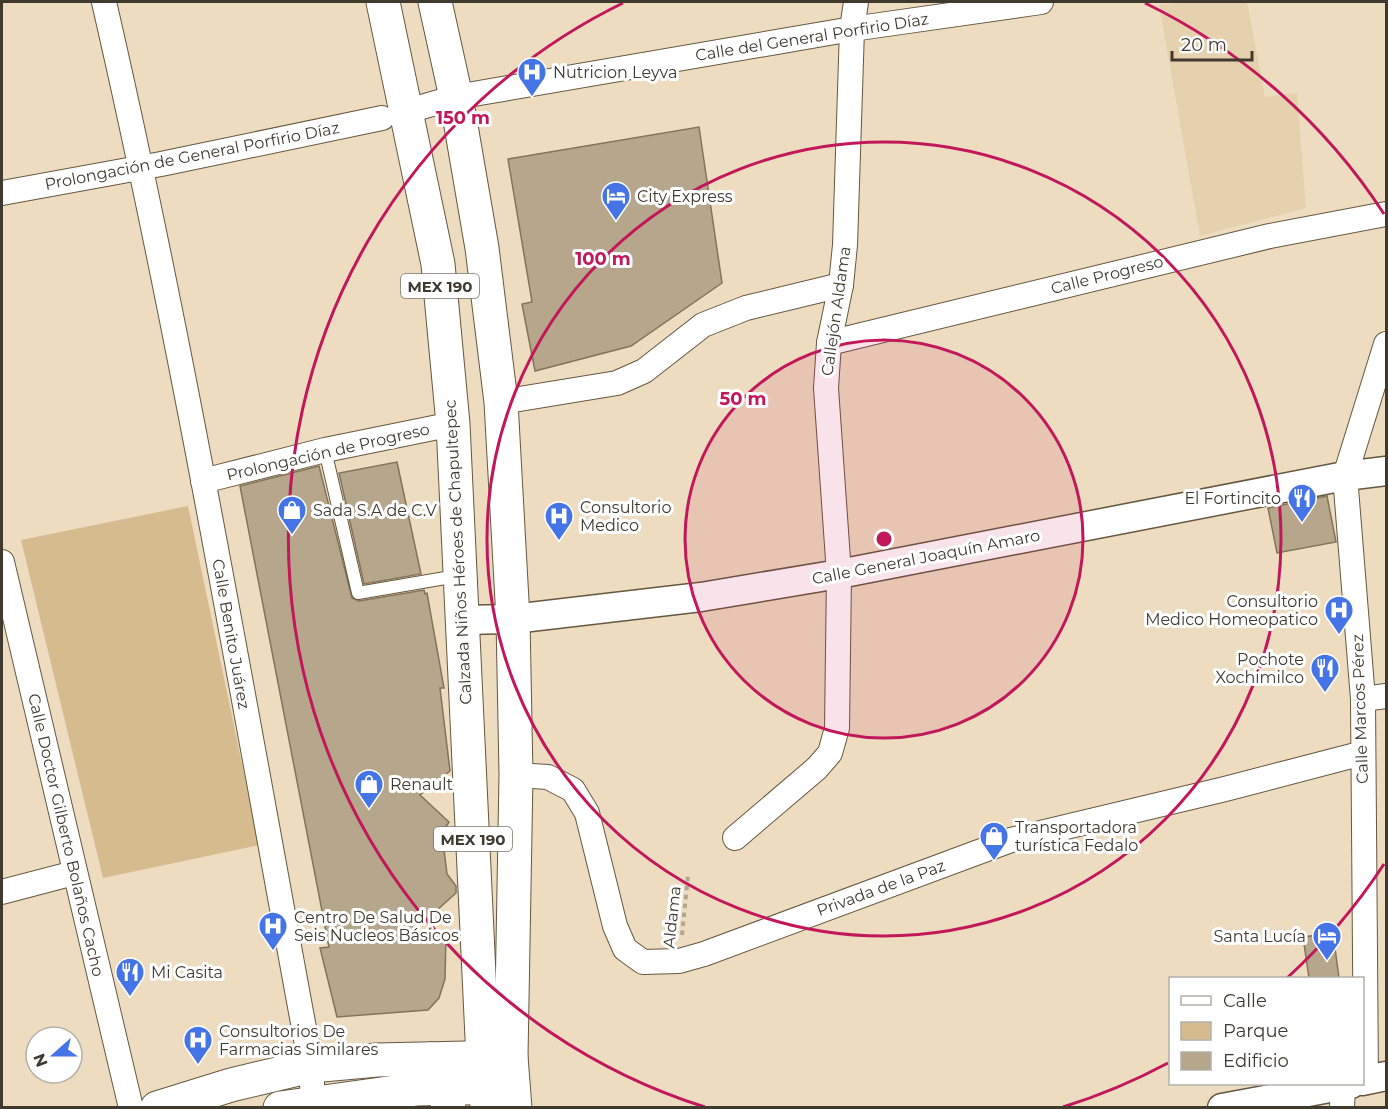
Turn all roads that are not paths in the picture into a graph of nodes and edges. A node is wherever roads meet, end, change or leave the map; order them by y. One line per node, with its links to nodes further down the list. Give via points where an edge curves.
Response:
1 (104, 2): 10 (street, Calle Benito Juárez)
2 (383, 2): 9 (main road, Calzada Niños Héroes de Chapultepec / MEX 190)
3 (435, 2): 8 (main road, MEX 190)
4 (856, 2): 7 (street, Callejón Aldama)
5 (1041, 2): 6 (street, Calle del General Porfirio Díaz)
6 (943, 8): 7 (street, Calle del General Porfirio Díaz)
7 (852, 30): 8 (street, Calle del General Porfirio Díaz); 13 (street, Callejón Aldama)
8 (456, 98): 9 (street, Calle del General Porfirio Díaz); 16 (main road, MEX 190, via 482,248)
9 (395, 115): 10 (street, Prolongación de General Porfirio Díaz); 17 (main road, Calzada Niños Héroes de Chapultepec / MEX 190, via 438,264)
10 (142, 167): 11 (street, Prolongación de General Porfirio Díaz); 21 (street, Calle Benito Juárez)
11 (2, 193)
12 (1386, 214): 14 (street, Calle Progreso, via 1270,236)
13 (841, 285): 14 (street, Callejón Aldama); 16 (street, via 746,308 703,325 644,371 618,383)
14 (829, 343): 24 (street, Callejón Aldama, via 825,388)
15 (1386, 344): 20 (street, Calle Marcos Pérez)
16 (501, 402): 25 (main road, MEX 190)
17 (453, 423): 18 (street, Prolongación de Progreso); 23 (main road, Calzada Niños Héroes de Chapultepec / MEX 190)
18 (325, 450): 21 (street, Prolongación de Progreso); 23 (lane, via 358,593)
19 (1386, 471): 20 (street, Calle General Joaquín Amaro)
20 (1345, 476): 24 (street, Calle General Joaquín Amaro); 29 (street, Calle Marcos Pérez)
21 (203, 481): 37 (street, Calle Benito Juárez)
22 (2, 562): 27 (street, Calle Doctor Gilberto Bolaños Cacho)
23 (458, 576): 26 (main road, Calzada Niños Héroes de Chapultepec / MEX 190)
24 (828, 576): 25 (street, Calle General Joaquín Amaro, via 700,597); 32 (street, Callejón Aldama, via 837,728 830,753)
25 (513, 619): 26 (street, Calle General Joaquín Amaro); 31 (main road, MEX 190)
26 (463, 620): 38 (main road, Calzada Niños Héroes de Chapultepec / MEX 190)
27 (10, 641): 33 (street, Calle Doctor Gilberto Bolaños Cacho)
28 (1386, 696): 29 (street)
29 (1363, 699): 30 (street, Calle Marcos Pérez)
30 (1363, 753): 31 (street, Privada de la Paz, via 1011,840 704,954 679,961 643,962 625,949 615,926 587,813 573,790 548,777); 35 (street, Calle Marcos Pérez)
31 (516, 775): 38 (main road, MEX 190)
32 (735, 838)
33 (74, 873): 34 (street); 43 (street, Calle Doctor Gilberto Bolaños Cacho)
34 (2, 892)
35 (1360, 977)
36 (430, 1059): 37 (main road); 38 (main road); 41 (main road)
37 (310, 1066): 40 (main road); 42 (street, Calle Benito Juárez)
38 (499, 1084): 41 (main road)
39 (1359, 1086): 46 (street)
40 (233, 1096): 44 (main road)
41 (446, 1098): 42 (main road, via 417,1089)
42 (314, 1102): 45 (main road)
43 (131, 1107)
44 (157, 1107)
45 (280, 1107)
46 (1222, 1107)

